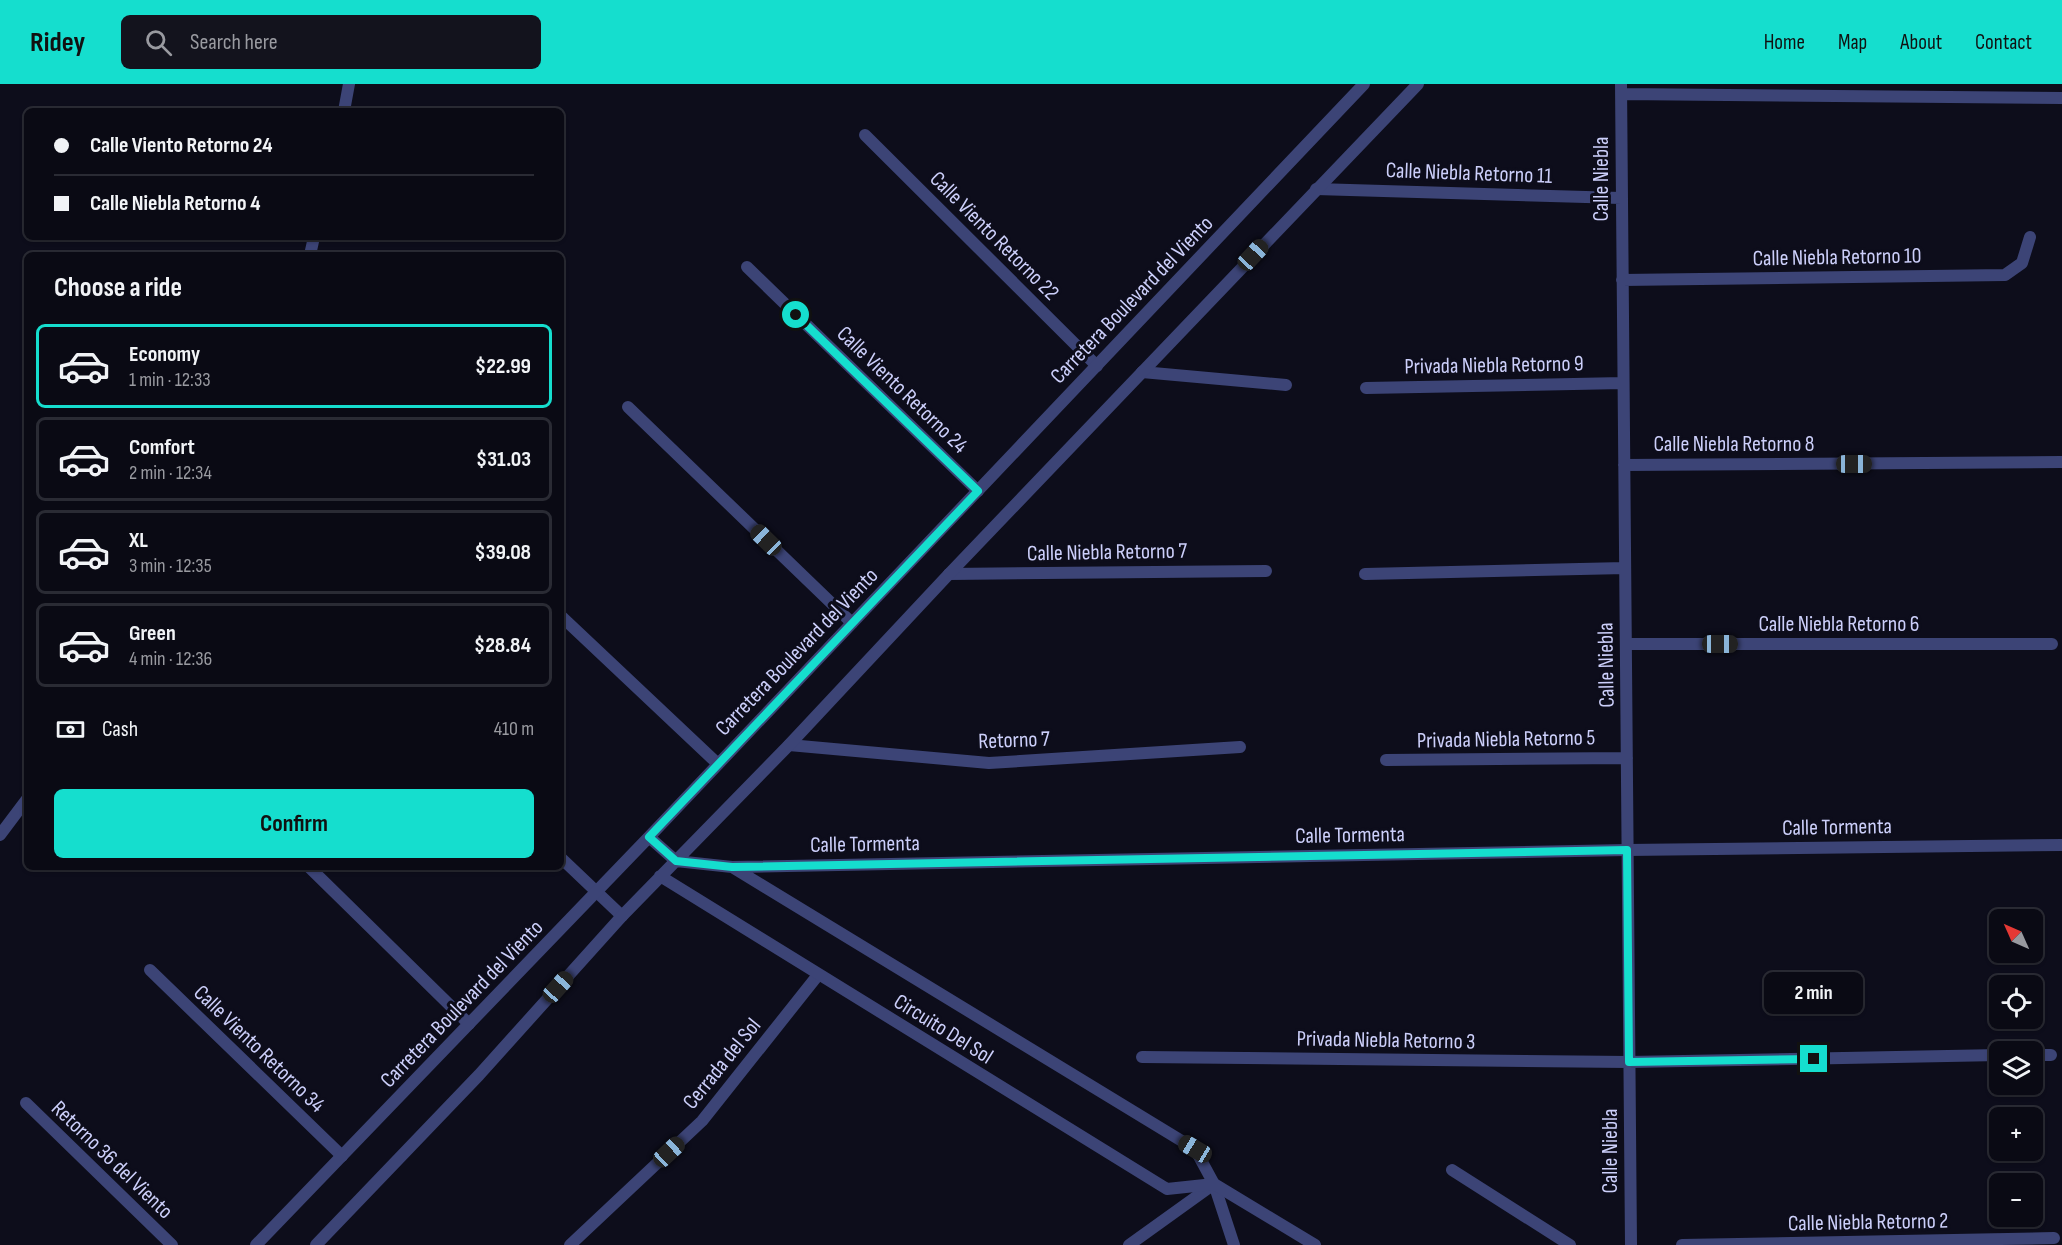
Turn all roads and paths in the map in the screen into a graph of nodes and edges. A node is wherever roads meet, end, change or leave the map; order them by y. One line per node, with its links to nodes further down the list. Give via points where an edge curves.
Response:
1 (349, 84): 6 (street)
2 (1364, 84): 13 (street, Carretera Boulevard del Viento)
3 (1418, 84): 8 (street)
4 (1621, 89): 5 (street); 9 (street, Calle Niebla)
5 (2062, 98)
6 (345, 108)
7 (865, 135): 13 (street, Calle Viento Retorno 22)
8 (1316, 189): 9 (street, Calle Niebla Retorno 11); 14 (street)
9 (1621, 198): 12 (street, Calle Niebla)
10 (2030, 237): 12 (street, Calle Niebla Retorno 10, via 2022,263 2005,275)
11 (747, 267): 21 (street, Calle Viento Retorno 24)
12 (1622, 280): 15 (street, Calle Niebla)
13 (1096, 366): 21 (street, Carretera Boulevard del Viento)
14 (1142, 372): 16 (street); 24 (street)
15 (1623, 382): 17 (street, Privada Niebla Retorno 9); 20 (street, Calle Niebla)
16 (1286, 385)
17 (1366, 388)
18 (628, 407): 27 (street)
19 (2061, 462): 20 (street, Calle Niebla Retorno 8)
20 (1624, 465): 22 (street, Calle Niebla)
21 (978, 491): 27 (street, Carretera Boulevard del Viento)
22 (1625, 568): 25 (street); 28 (street, Calle Niebla)
23 (1266, 571): 24 (street, Calle Niebla Retorno 7)
24 (948, 574): 30 (street)
25 (1365, 574)
26 (564, 619): 34 (street)
27 (852, 623): 34 (street, Carretera Boulevard del Viento)
28 (1626, 644): 29 (street, Calle Niebla Retorno 6); 32 (street, Calle Niebla)
29 (2052, 644)
30 (789, 745): 31 (street, Retorno 7, via 989,763); 41 (street)
31 (1240, 747)
32 (1627, 758): 33 (street, Privada Niebla Retorno 5); 39 (street, Calle Niebla)
33 (1386, 760)
34 (718, 764): 37 (street, Carretera Boulevard del Viento)
35 (24, 803): 36 (street)
36 (0, 835)
37 (649, 837): 41 (street); 45 (street, Carretera Boulevard del Viento)
38 (2062, 845): 39 (street, Calle Tormenta)
39 (1627, 850): 42 (street, Calle Tormenta); 54 (street, Calle Niebla)
40 (564, 861): 45 (street)
41 (676, 861): 42 (street, Calle Tormenta); 44 (street)
42 (732, 867): 58 (street, Circuito Del Sol, via 1195,1149)
43 (312, 870): 49 (street)
44 (660, 876): 46 (street); 48 (street, Circuito Del Sol)
45 (596, 893): 46 (street); 49 (street, Carretera Boulevard del Viento)
46 (622, 916): 62 (street, via 479,1075)
47 (150, 970): 56 (street, Calle Viento Retorno 34)
48 (818, 975): 58 (street, Circuito Del Sol, via 1167,1189); 63 (street, Cerrada del Sol, via 702,1121)
49 (470, 1024): 56 (street, Carretera Boulevard del Viento)
50 (2043, 1054): 51 (street)
51 (2051, 1054)
52 (1989, 1055): 54 (street, Privada Niebla Retorno 3)
53 (1142, 1057): 54 (street, Privada Niebla Retorno 3)
54 (1629, 1062): 68 (street, Calle Niebla)
55 (26, 1103): 60 (street, Retorno 36 del Viento)
56 (342, 1156): 61 (street, Carretera Boulevard del Viento)
57 (1452, 1170): 67 (street)
58 (1214, 1184): 64 (street); 65 (street); 66 (street)
59 (2054, 1238): 69 (street, Calle Niebla Retorno 2)
60 (172, 1245)
61 (256, 1245)
62 (316, 1245)
63 (570, 1245)
64 (1129, 1245)
65 (1234, 1245)
66 (1315, 1245)
67 (1570, 1245)
68 (1631, 1245)
69 (1682, 1245)

